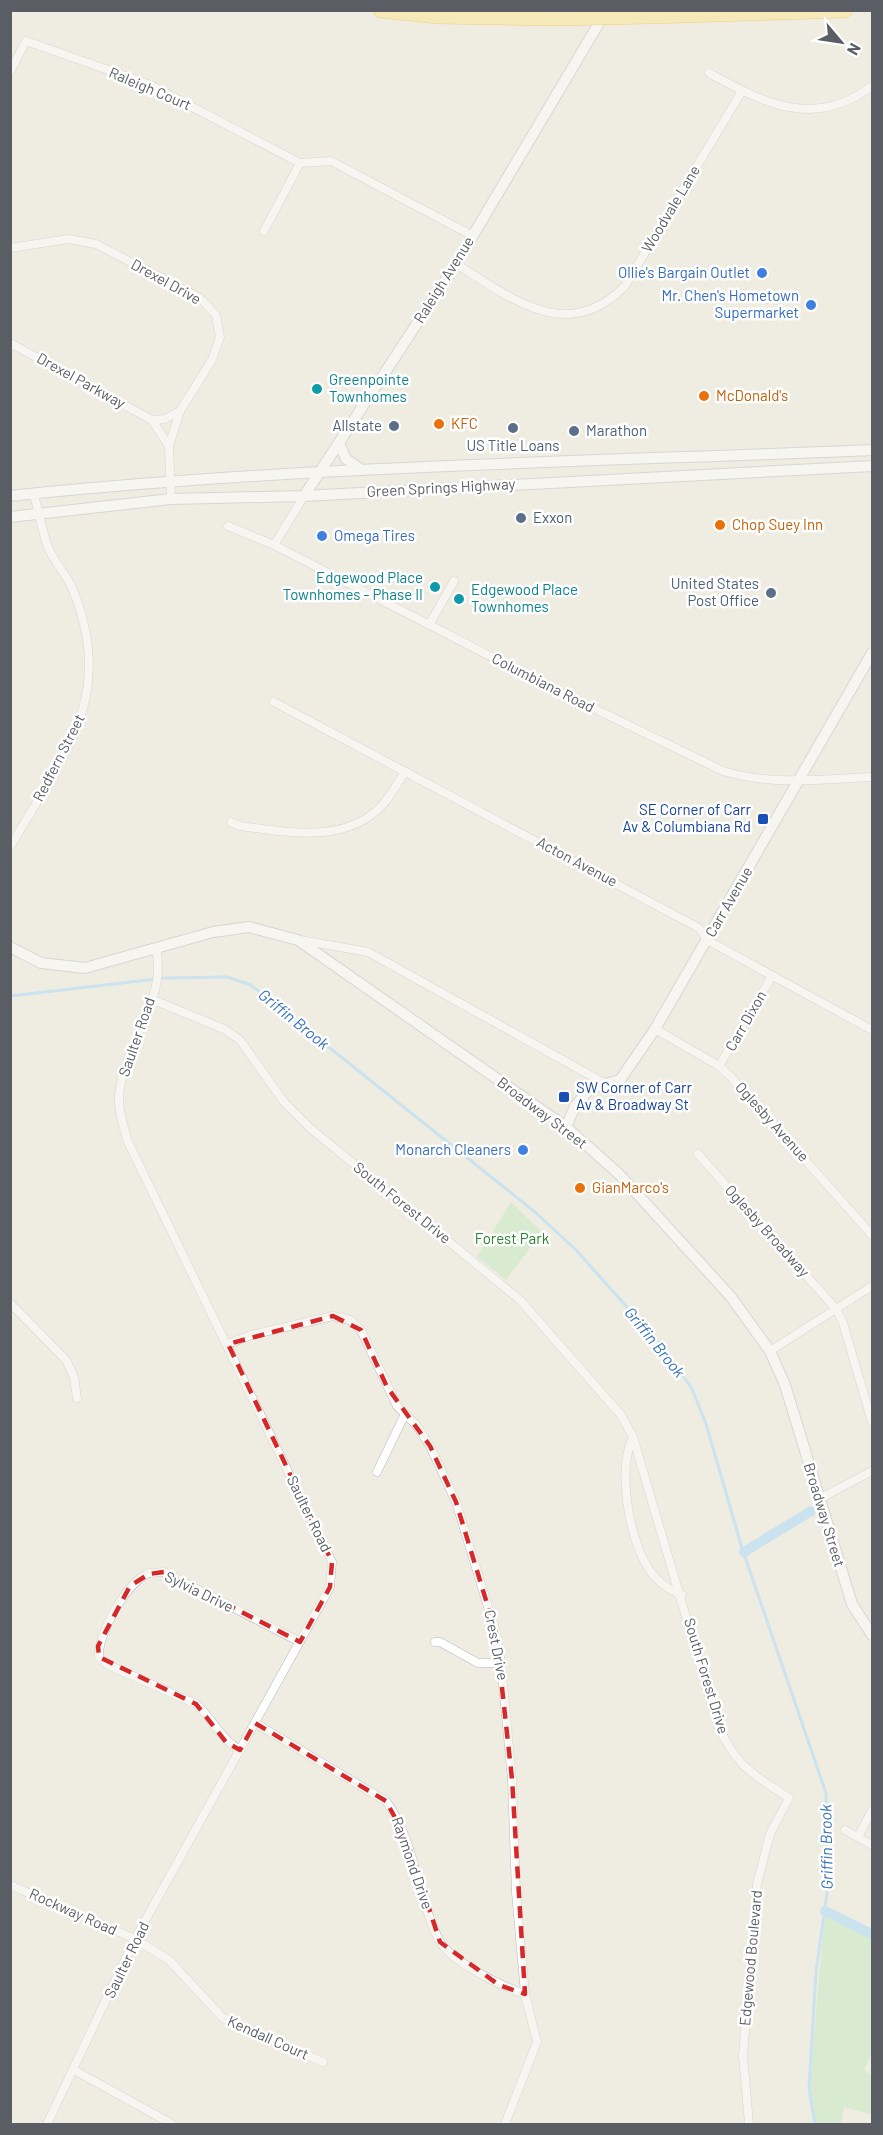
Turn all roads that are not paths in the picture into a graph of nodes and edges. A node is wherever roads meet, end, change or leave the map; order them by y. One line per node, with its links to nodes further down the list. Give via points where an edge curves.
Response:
1 (381, 10): 3 (highway, bridge, via 437,16 557,18)
2 (606, 10): 10 (street, Raleigh Avenue)
3 (845, 10)
4 (10, 72): 8 (street, Raleigh Court, via 26,41 148,84)
5 (709, 73): 7 (street)
6 (873, 86): 7 (street, via 853,101 802,110 771,104)
7 (742, 91): 12 (street, Woodvale Lane, via 625,286 609,302 580,314 538,311)
8 (300, 163): 9 (street); 10 (street, via 331,161)
9 (264, 231)
10 (473, 236): 12 (street, Raleigh Avenue)
11 (10, 248): 14 (street, Drexel Drive, via 69,239 96,244 200,298 216,315 220,337 212,360)
12 (456, 264): 16 (street, Raleigh Avenue)
13 (10, 343): 15 (street, Drexel Parkway)
14 (180, 411): 15 (street, Drexel Drive, via 165,419); 17 (street, Drexel Drive)
15 (152, 420): 17 (street, Drexel Parkway)
16 (339, 443): 20 (street, via 346,459); 21 (street, Raleigh Avenue)
17 (169, 446): 22 (street)
18 (873, 450): 20 (street, Green Springs Highway)
19 (873, 466): 25 (street, Green Springs Highway)
20 (362, 470): 21 (street, Green Springs Highway)
21 (319, 473): 22 (street, Green Springs Highway); 25 (street, Raleigh Avenue)
22 (170, 482): 23 (street, Green Springs Highway); 26 (street)
23 (34, 494): 24 (street, Green Springs Highway); 27 (street, Redfern Street)
24 (10, 496)
25 (304, 496): 26 (street, Green Springs Highway); 30 (street, Raleigh Avenue)
26 (171, 499): 27 (street, Green Springs Highway)
27 (39, 514): 28 (street, Green Springs Highway); 39 (street, Redfern Street, via 48,548 73,589 88,638 90,677 78,727)
28 (10, 517)
29 (228, 526): 30 (street, Columbiana Road)
30 (274, 545): 32 (street, Columbiana Road)
31 (454, 581): 32 (street)
32 (429, 625): 37 (street, Columbiana Road, via 723,771 744,778)
33 (873, 653): 37 (street, Carr Avenue)
34 (274, 702): 35 (street, Acton Avenue)
35 (405, 772): 38 (street, via 384,804 351,826 304,835); 41 (street, Acton Avenue, via 701,929)
36 (873, 777): 37 (street, Columbiana Road)
37 (800, 782): 41 (street, Carr Avenue)
38 (231, 822)
39 (10, 847)
40 (298, 940): 43 (street, Broadway Street, via 249,927 213,932); 49 (street, via 368,952); 50 (street, Broadway Street)
41 (707, 940): 44 (street, Acton Avenue); 46 (street, Carr Avenue)
42 (10, 947): 43 (street, Broadway Street, via 41,963 85,968)
43 (156, 948): 45 (street, Saulter Road, via 160,971)
44 (772, 976): 47 (street, Acton Avenue); 48 (street, Carr Dixon)
45 (151, 999): 56 (street, Saulter Road, via 121,1083 120,1111 128,1142); 61 (street, South Forest Drive, via 224,1029 240,1040 284,1102 310,1128 520,1300 621,1415)
46 (655, 1029): 48 (street, Oglesby Avenue); 49 (street, Carr Avenue, via 620,1080)
47 (873, 1030)
48 (720, 1066): 52 (street, Oglesby Avenue)
49 (608, 1085): 50 (street, Carr Avenue, via 591,1088 575,1106)
50 (566, 1127): 57 (street, Broadway Street, via 646,1203 730,1297)
51 (698, 1154): 55 (street, Oglesby Broadway)
52 (873, 1235)
53 (873, 1286): 55 (street)
54 (10, 1303): 58 (street, via 66,1360)
55 (836, 1309): 57 (street); 60 (street, Oglesby Broadway)
56 (228, 1344): 59 (street, Crest Drive, via 333,1316 350,1320 361,1330 392,1396); 67 (street, Saulter Road, via 332,1562 330,1587)
57 (770, 1351): 64 (street, Broadway Street, via 785,1385)
58 (77, 1398)
59 (405, 1414): 63 (street); 69 (street, Crest Drive, via 430,1446 456,1502 487,1600)
60 (873, 1422)
61 (633, 1437): 65 (street, South Forest Drive); 65 (street, via 627,1450 624,1480 641,1552 659,1581)
62 (873, 1471): 64 (street)
63 (377, 1472)
64 (819, 1499): 66 (street, Broadway Street, via 852,1604)
65 (682, 1596): 72 (street, South Forest Drive, via 718,1726 731,1754 748,1771)
66 (873, 1635)
67 (300, 1642): 70 (street, Saulter Road); 71 (street, Sylvia Drive, via 164,1572 149,1574 130,1586 107,1625 98,1647 99,1657 108,1665 196,1704 226,1742)
68 (435, 1642): 69 (street, via 478,1663)
69 (501, 1663): 79 (street, Crest Drive)
70 (255, 1723): 71 (street, Saulter Road); 79 (street, Raymond Drive, via 386,1801 397,1815 406,1838 440,1942 499,1985)
71 (240, 1750): 78 (street, Saulter Road)
72 (789, 1798): 85 (street, Edgewood Boulevard, via 770,1834 757,1884 743,2056)
73 (873, 1810): 75 (street)
74 (845, 1830): 75 (street)
75 (858, 1837): 76 (street)
76 (873, 1845)
77 (10, 1885): 78 (street, Rockway Road)
78 (135, 1939): 80 (street, Kendall Court, via 169,1960 223,2018); 81 (street, Saulter Road)
79 (525, 1994): 84 (street, Crest Drive, via 537,2042)
80 (323, 2062)
81 (74, 2070): 82 (street, Saulter Road); 83 (street)
82 (47, 2124)
83 (172, 2124)
84 (505, 2124)
85 (749, 2124)

